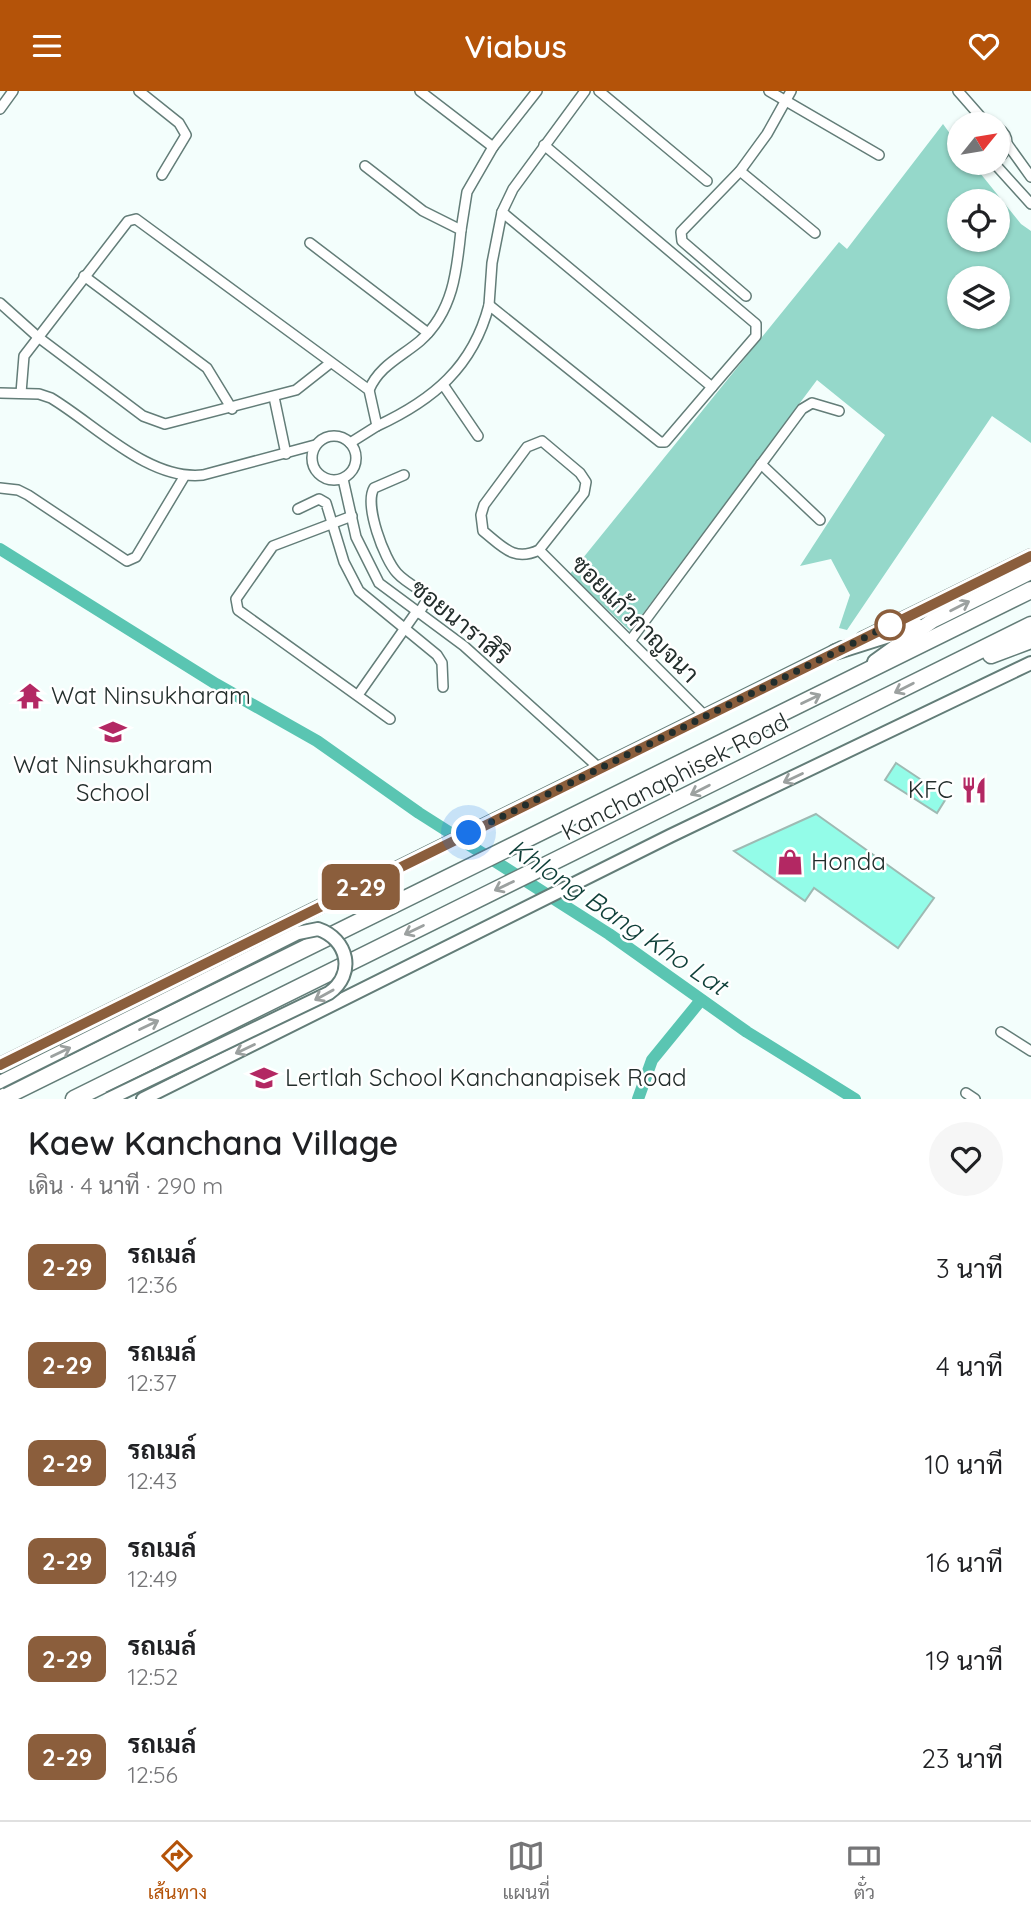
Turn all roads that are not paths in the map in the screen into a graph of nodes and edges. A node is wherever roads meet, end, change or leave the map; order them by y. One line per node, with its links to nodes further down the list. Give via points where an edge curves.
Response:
1 (13, 91): 11 (street)
2 (139, 91): 19 (street, via 179,123 186,135)
3 (421, 91): 14 (street)
4 (537, 91): 14 (street)
5 (585, 91): 13 (street)
6 (599, 91): 22 (street)
7 (769, 91): 10 (street)
8 (791, 91): 10 (street)
9 (958, 91): 12 (street)
10 (786, 101): 16 (street); 18 (street)
11 (0, 109)
12 (976, 112)
13 (544, 145): 24 (street); 36 (street, via 756,324 756,336)
14 (493, 147): 25 (street, via 467,191)
15 (1010, 148): 21 (street)
16 (879, 155)
17 (365, 166): 25 (street, via 423,211)
18 (740, 171): 26 (street); 29 (street, via 680,236)
19 (162, 175)
20 (1005, 175): 23 (street)
21 (1031, 177)
22 (707, 181)
23 (1031, 204)
24 (502, 212): 31 (street); 36 (street)
25 (461, 230): 32 (street, via 454,289)
26 (815, 233)
27 (310, 243): 32 (street)
28 (84, 276): 33 (street); 34 (street, via 128,221 136,219); 41 (street, via 206,367)
29 (746, 296)
30 (0, 303): 33 (street)
31 (489, 305): 35 (street, via 482,329); 36 (street, via 660,442)
32 (428, 333): 37 (street, via 380,371)
33 (38, 337): 39 (street, via 22,363); 41 (street, via 155,422 177,423)
34 (329, 364): 37 (street); 40 (street, via 304,386)
35 (443, 386): 43 (street, via 412,410); 44 (street)
36 (712, 387)
37 (369, 390): 43 (street)
38 (0, 393): 39 (street)
39 (20, 393): 50 (street, via 51,398 153,467)
40 (274, 397): 41 (street); 47 (street)
41 (232, 409)
42 (839, 411): 48 (street, via 807,405)
43 (377, 426): 45 (street)
44 (478, 436)
45 (350, 443): 46 (street, via 333,436); 51 (street, ซอยนาราสิริ, via 356,460)
46 (315, 445): 47 (street); 51 (street, via 311,458 316,472 328,480)
47 (286, 454): 50 (street)
48 (761, 464): 55 (street); 66 (street)
49 (404, 475): 61 (street, via 374,488 371,505 389,563 429,596)
50 (184, 477): 52 (street, via 136,557 127,561 29,495)
51 (344, 479): 54 (street, ซอยนาราสิริ)
52 (0, 488)
53 (298, 509): 56 (street, via 323,500)
54 (352, 516): 56 (street); 61 (street, ซอยนาราสิริ, via 363,554 379,583)
55 (820, 520)
56 (332, 523): 64 (street, via 359,591); 72 (street, via 267,551 235,605)
57 (539, 550): 57 (street, ซอยแก้วกาญจนา, via 584,493 586,482 542,441 527,447 481,515 483,531 513,555 526,557); 66 (street, ซอยแก้วกาญจนา)
58 (1031, 555): 67 (main road)
59 (1031, 572): 62 (main road, one-way to 59)
60 (1031, 590): 70 (highway, Kanchanaphisek Road)
61 (418, 612): 64 (street); 75 (street, ซอยนาราสิริ, via 464,646)
62 (932, 621): 67 (main road); 70 (main road)
63 (1031, 625): 69 (highway, Kanchanaphisek Road)
64 (405, 628): 71 (street, via 438,655); 72 (street)
65 (1031, 640): 69 (highway)
66 (629, 641): 73 (street, ซอยแก้วกาญจนา)
67 (835, 652): 73 (main road)
68 (1031, 663): 84 (main road, one-way to 84)
69 (940, 670): 82 (highway, Kanchanaphisek Road, one-way to 82)
70 (848, 681): 81 (highway, Kanchanaphisek Road, one-way to 70)
71 (443, 687)
72 (358, 695): 74 (street)
73 (705, 716): 75 (main road)
74 (390, 719)
75 (598, 767): 78 (main road)
76 (1001, 1032): 77 (street)
77 (1031, 1051)
78 (0, 1065)
79 (0, 1082): 83 (main road, one-way to 83, bridge, via 298,933 318,929 339,942 346,972 329,993)
80 (966, 1093): 85 (street)
81 (0, 1099)
82 (74, 1099)
83 (109, 1099)
84 (142, 1099)
85 (975, 1099)

